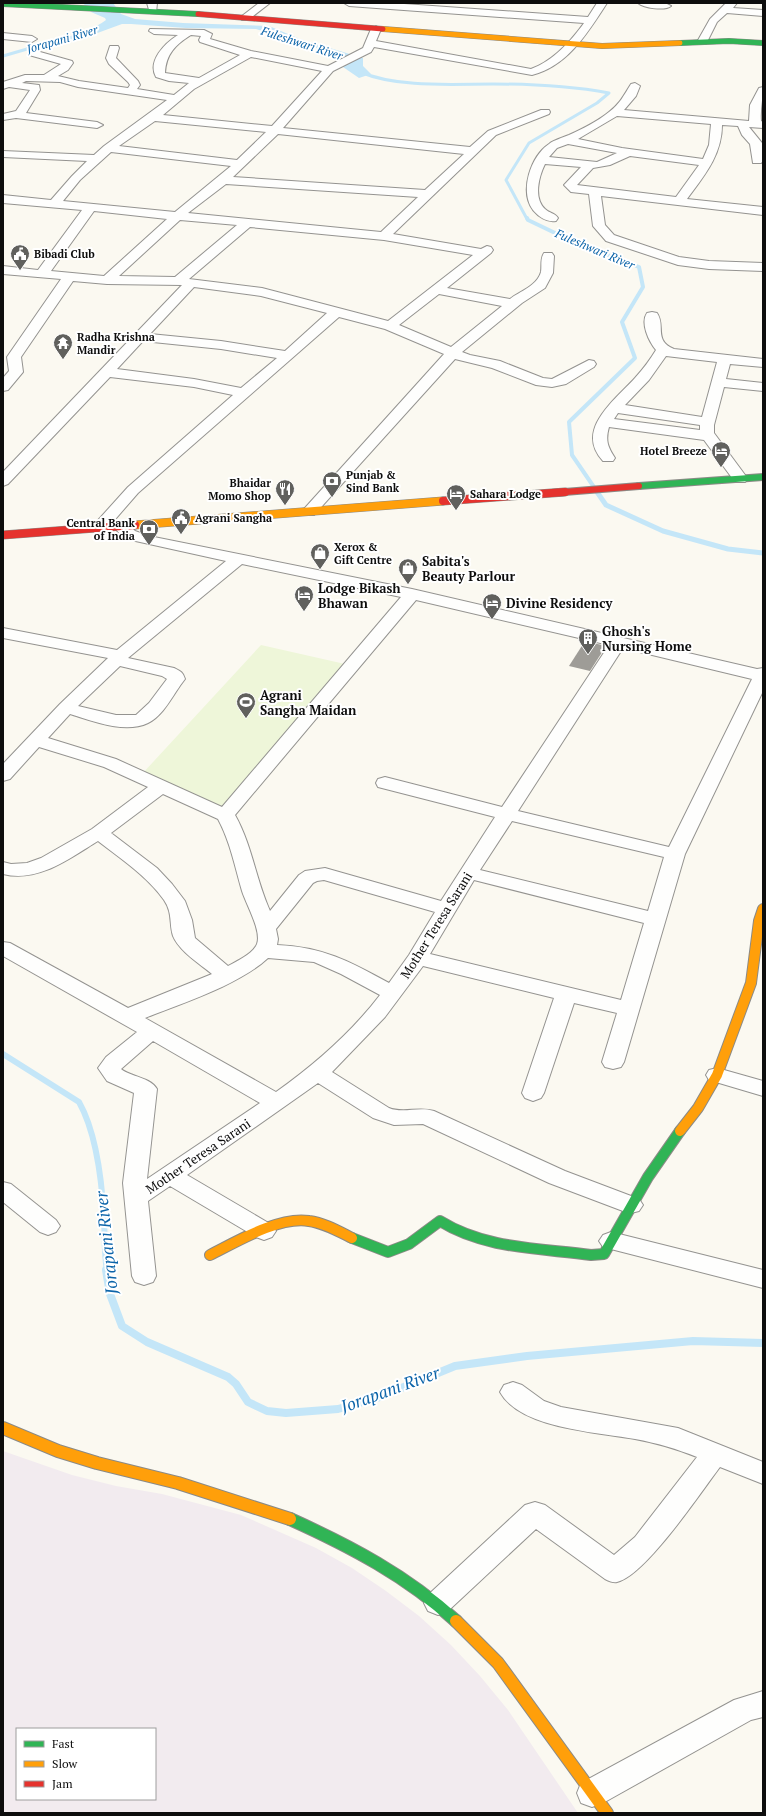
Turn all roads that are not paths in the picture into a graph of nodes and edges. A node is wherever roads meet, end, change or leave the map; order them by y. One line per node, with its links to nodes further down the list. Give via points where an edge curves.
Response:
1 (265, 3): 11 (street)
2 (351, 3): 12 (street)
3 (602, 3): 12 (street)
4 (643, 3): 7 (street)
5 (3, 4): 6 (street)
6 (43, 4): 9 (street)
7 (666, 6)
8 (729, 6): 10 (street); 13 (street)
9 (149, 8): 11 (street)
10 (763, 13)
11 (245, 18): 15 (street)
12 (590, 20): 21 (street)
13 (713, 21): 14 (street); 20 (street)
14 (727, 23)
15 (376, 29): 21 (street); 23 (street)
16 (154, 31): 17 (street)
17 (190, 32): 26 (street, via 207,34 204,40); 29 (street, via 175,40 164,52 160,61 160,75)
18 (3, 36): 19 (street)
19 (32, 39)
20 (702, 42): 21 (street, via 602,46); 22 (street)
21 (575, 43): 23 (street, via 544,68 532,72)
22 (763, 43)
23 (369, 47): 27 (street)
24 (114, 48): 33 (street, via 111,58 133,81 135,86)
25 (33, 53): 28 (street, via 68,63)
26 (249, 54): 27 (street); 29 (street)
27 (334, 67): 44 (street)
28 (47, 78): 30 (street, via 25,78); 33 (street)
29 (200, 81): 34 (street)
30 (5, 85): 37 (street, via 35,87)
31 (635, 86): 36 (street, via 633,95)
32 (763, 90): 42 (street, via 754,105)
33 (131, 91): 34 (street)
34 (176, 98): 39 (street)
35 (545, 112): 47 (street, via 492,132)
36 (616, 113): 40 (street); 45 (street)
37 (17, 116): 38 (street); 43 (street)
38 (3, 117)
39 (154, 117): 44 (street); 46 (street)
40 (717, 122): 41 (street); 53 (street, via 718,134 713,154)
41 (742, 124): 42 (street); 52 (street, via 746,133 756,143)
42 (759, 124)
43 (97, 125)
44 (274, 131): 47 (street); 54 (street)
45 (567, 140): 48 (street); 51 (street, via 553,146)
46 (108, 148): 50 (street); 54 (street)
47 (472, 151): 58 (street)
48 (629, 152): 53 (street); 55 (street, via 606,163)
49 (3, 154): 50 (street)
50 (95, 158): 61 (street)
51 (542, 160): 55 (street); 65 (street, via 531,188 534,202 541,212)
52 (757, 161)
53 (706, 163): 60 (street)
54 (241, 164): 56 (street)
55 (589, 166): 57 (street, via 570,185 575,189)
56 (223, 180): 58 (street); 64 (street)
57 (595, 193): 60 (street); 69 (street, via 599,226 610,238 678,261 728,267)
58 (427, 194): 67 (street)
59 (3, 198): 61 (street)
60 (680, 201): 63 (street)
61 (54, 204): 62 (street)
62 (91, 207): 64 (street); 71 (street)
63 (763, 211)
64 (177, 216): 66 (street); 73 (street)
65 (552, 218)
66 (247, 223): 67 (street); 74 (street)
67 (384, 236): 76 (street, via 485,251)
68 (548, 256): 77 (street, via 547,273 540,285)
69 (763, 267)
70 (3, 270): 71 (street)
71 (41, 275): 72 (street)
72 (69, 277): 73 (street); 90 (street, via 14,357 16,372)
73 (107, 280): 74 (street)
74 (178, 281): 75 (street)
75 (192, 282): 78 (street, via 262,292); 81 (street)
76 (438, 290): 77 (street); 80 (street)
77 (513, 304): 83 (street)
78 (338, 311): 80 (street); 84 (street)
79 (652, 316): 82 (street, via 653,336)
80 (390, 326): 83 (street)
81 (141, 337): 84 (street); 88 (street)
82 (662, 350): 85 (street); 93 (street, via 654,365)
83 (453, 353): 87 (street, via 467,359 495,364 541,382 552,383 561,381); 101 (street)
84 (288, 355): 92 (street)
85 (724, 360): 86 (street); 89 (street)
86 (763, 363)
87 (588, 364)
88 (107, 372): 92 (street, via 194,382); 100 (street)
89 (719, 382): 91 (street); 95 (street)
90 (3, 387)
91 (763, 387)
92 (244, 393): 103 (street, via 133,490)
93 (614, 408): 94 (street); 95 (street)
94 (604, 422): 96 (street); 97 (street, via 599,435 600,446)
95 (708, 422): 96 (street)
96 (709, 436): 99 (street)
97 (608, 458)
98 (763, 477): 99 (street)
99 (740, 479): 101 (street)
100 (3, 482)
101 (309, 512): 102 (street)
102 (121, 526): 103 (street); 105 (street, via 125,532 133,536)
103 (99, 528): 104 (street)
104 (3, 535)
105 (238, 560): 106 (street); 109 (street)
106 (412, 594): 108 (street); 117 (street)
107 (3, 633): 109 (street, via 51,641)
108 (619, 642): 110 (street); 116 (street, Mother Teresa Sarani)
109 (118, 658): 111 (street); 111 (street, via 168,672 175,675 176,679 141,719 122,720)
110 (762, 675): 119 (street)
111 (66, 708): 112 (street)
112 (35, 740): 113 (street); 115 (street, via 98,758)
113 (3, 775)
114 (384, 782): 116 (street)
115 (162, 786): 117 (street); 118 (street)
116 (506, 814): 119 (street); 121 (street, Mother Teresa Sarani)
117 (224, 815): 125 (street, via 249,877 254,901)
118 (99, 832): 120 (street, via 48,862 30,869); 129 (street, via 150,872 165,888 175,901 187,942)
119 (675, 854): 124 (street)
120 (3, 868)
121 (468, 873): 122 (street, Mother Teresa Sarani); 124 (street)
122 (446, 909): 125 (street, via 326,874 318,874 306,879); 128 (street, Mother Teresa Sarani)
123 (763, 909): 137 (street, via 759,921 751,983)
124 (655, 919): 132 (street)
125 (266, 929): 127 (street, via 267,944)
126 (3, 948): 133 (street)
127 (262, 951): 129 (street, via 251,961); 130 (street, via 319,957 338,964)
128 (418, 958): 130 (street, Mother Teresa Sarani); 131 (street)
129 (226, 975): 133 (street)
130 (392, 993): 136 (street, Mother Teresa Sarani, via 378,1012)
131 (566, 994): 132 (street); 139 (street)
132 (628, 1009): 135 (street)
133 (126, 1017): 134 (street)
134 (151, 1031): 140 (street); 143 (street, via 109,1068 114,1076 146,1089 135,1183)
135 (613, 1062)
136 (318, 1073): 140 (street, Mother Teresa Sarani); 144 (street, via 381,1113 403,1119 416,1115 426,1116 557,1177)
137 (717, 1075): 138 (street); 144 (street, via 698,1108 663,1153)
138 (763, 1089)
139 (533, 1093)
140 (276, 1102): 141 (street, Mother Teresa Sarani)
141 (169, 1175): 143 (street, Mother Teresa Sarani); 146 (street)
142 (3, 1190): 145 (street)
143 (137, 1197): 149 (street)
144 (631, 1206): 147 (street)
145 (48, 1226)
146 (264, 1232): 147 (street, via 289,1222 314,1222 388,1252 405,1246 440,1221 448,1227 497,1246 525,1250 597,1255 609,1250); 148 (street)
147 (611, 1241): 150 (street)
148 (210, 1255)
149 (144, 1276)
150 (763, 1279)
151 (513, 1392): 153 (street, via 536,1408 560,1417 678,1438)
152 (3, 1428): 155 (street, via 58,1451 178,1483 286,1517 352,1547 386,1566)
153 (715, 1453): 154 (street); 155 (street, via 645,1545 615,1571 535,1513)
154 (763, 1473)
155 (438, 1603): 157 (street, via 498,1663)
156 (763, 1704): 157 (street, via 744,1709)
157 (599, 1803)

